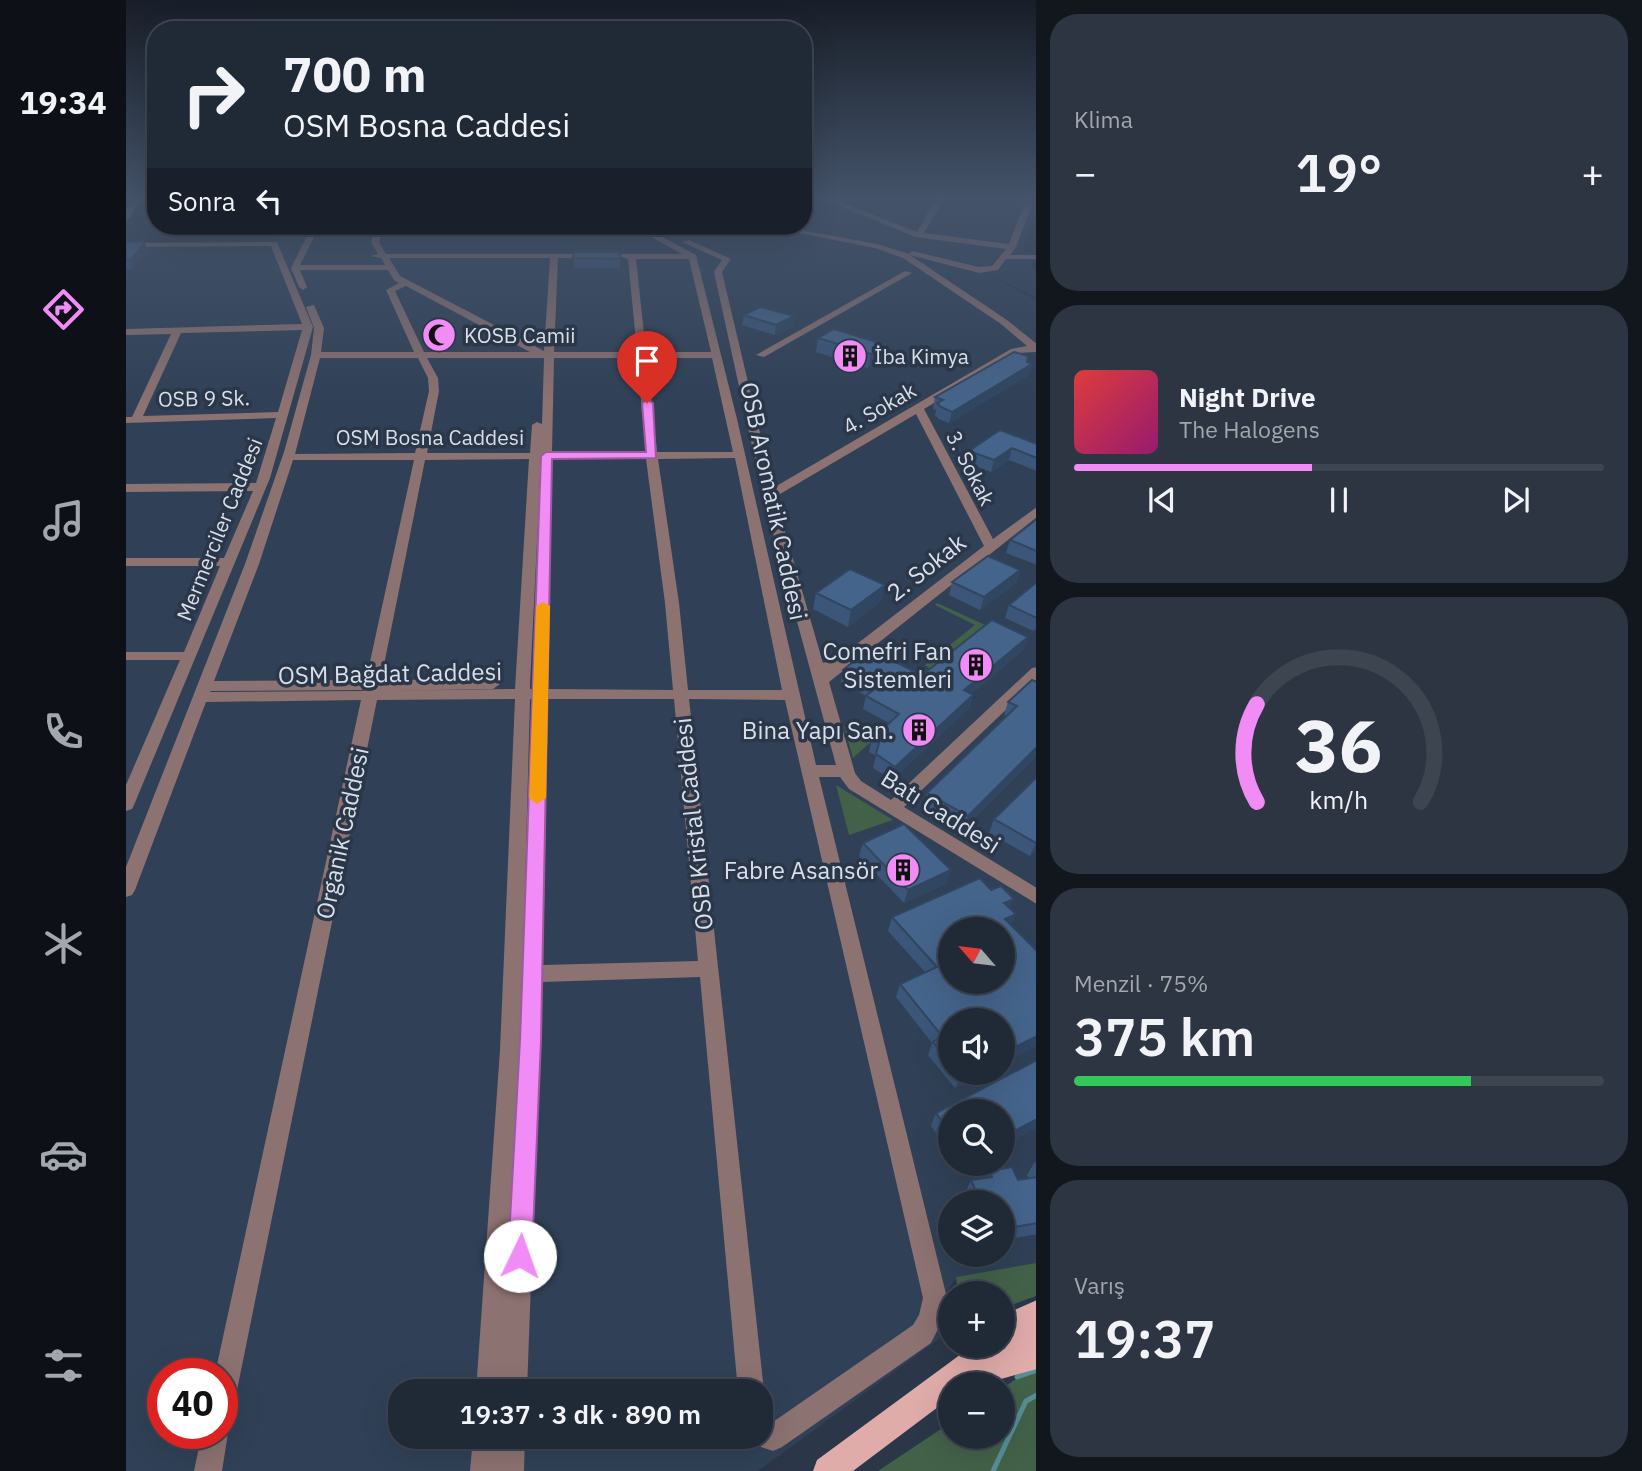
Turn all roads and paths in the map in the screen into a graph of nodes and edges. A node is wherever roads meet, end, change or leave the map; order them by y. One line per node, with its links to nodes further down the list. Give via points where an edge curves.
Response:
1 (283, 266): 15 (street)
2 (329, 266): 11 (street)
3 (384, 266): 13 (street)
4 (554, 266): 24 (street)
5 (633, 266): 22 (street, OSB Kristal Caddesi)
6 (695, 266): 23 (street, OSB Aromatik Caddesi)
7 (722, 266): 25 (street, Batı Caddesi, via 718,271)
8 (920, 266): 12 (street)
9 (962, 266): 10 (street, via 979,270)
10 (997, 266)
11 (295, 268): 19 (street, via 319,328)
12 (924, 268): 18 (street); 25 (street)
13 (401, 284): 14 (street); 20 (street, Organik Caddesi, via 390,290)
14 (444, 307): 21 (street); 24 (street)
15 (307, 327): 16 (street); 27 (street, Mermerciler Caddesi)
16 (177, 331): 17 (street); 28 (street)
17 (126, 332)
18 (1034, 350): 26 (street, 4. Sokak, via 1010,354)
19 (316, 355): 20 (street); 33 (street)
20 (421, 355): 21 (street); 30 (street, Organik Caddesi, via 435,385)
21 (524, 355): 24 (street); 31 (street, via 541,363)
22 (642, 355): 23 (street); 24 (street); 29 (street, OSB Kristal Caddesi)
23 (717, 355): 32 (street, OSB Aromatik Caddesi)
24 (550, 356): 31 (street)
25 (739, 363): 36 (street, Batı Caddesi)
26 (918, 408): 36 (street, 4. Sokak); 38 (street, 3. Sokak)
27 (283, 415): 28 (street, OSB 9 Sk.); 34 (street, Mermerciler Caddesi)
28 (131, 419)
29 (652, 455): 31 (street, OSM Bosna Caddesi); 32 (street, OSM Bosna Caddesi); 46 (street, OSB Kristal Caddesi)
30 (422, 456): 31 (street, OSM Bosna Caddesi); 33 (street, OSM Bosna Caddesi); 48 (street, Organik Caddesi)
31 (541, 456): 45 (street)
32 (740, 456): 47 (street, OSB Aromatik Caddesi)
33 (288, 457): 49 (street)
34 (260, 487): 35 (street); 40 (street, Mermerciler Caddesi)
35 (126, 488)
36 (769, 496): 44 (street, Batı Caddesi)
37 (1036, 512): 38 (street, 2. Sokak)
38 (990, 546): 44 (street, 2. Sokak, via 845,660)
39 (126, 562): 40 (street)
40 (228, 562): 42 (street, Mermerciler Caddesi)
41 (126, 656): 42 (street)
42 (189, 656): 50 (street, Mermerciler Caddesi)
43 (1036, 672): 55 (street)
44 (818, 675): 52 (street, Batı Caddesi)
45 (532, 689): 46 (street, OSM Bağdat Caddesi); 48 (street, OSM Bağdat Caddesi); 59 (street)
46 (680, 690): 47 (street, OSM Bağdat Caddesi); 58 (street, OSB Kristal Caddesi)
47 (790, 690): 51 (street, OSB Aromatik Caddesi)
48 (371, 691): 49 (street, OSM Bağdat Caddesi); 64 (street, Organik Caddesi)
49 (201, 693): 50 (street, OSM Bağdat Caddesi); 56 (street)
50 (172, 695): 53 (street, Mermerciler Caddesi)
51 (810, 771): 52 (street); 73 (street, OSB Aromatik Caddesi, via 934,1298 931,1319 922,1334)
52 (845, 771): 55 (street, Batı Caddesi, via 855,785)
53 (132, 777): 54 (street, Mermerciler Caddesi)
54 (126, 805)
55 (893, 808): 57 (street, Batı Caddesi)
56 (126, 890)
57 (1036, 896)
58 (708, 970): 59 (street); 71 (street, OSB Kristal Caddesi)
59 (523, 974): 69 (street); 70 (street)
60 (1036, 1314): 61 (main road)
61 (1015, 1324)
62 (1036, 1335): 67 (main road, via 992,1351)
63 (1036, 1355): 68 (main road)
64 (231, 1358)
65 (969, 1358): 66 (main road)
66 (955, 1372)
67 (960, 1372)
68 (979, 1372)
69 (490, 1379)
70 (514, 1379)
71 (750, 1379)
72 (938, 1387): 80 (main road)
73 (773, 1433)
74 (212, 1449): 77 (street)
75 (485, 1449): 78 (street)
76 (511, 1449): 79 (street)
77 (208, 1471)
78 (484, 1471)
79 (510, 1471)
80 (828, 1471)

